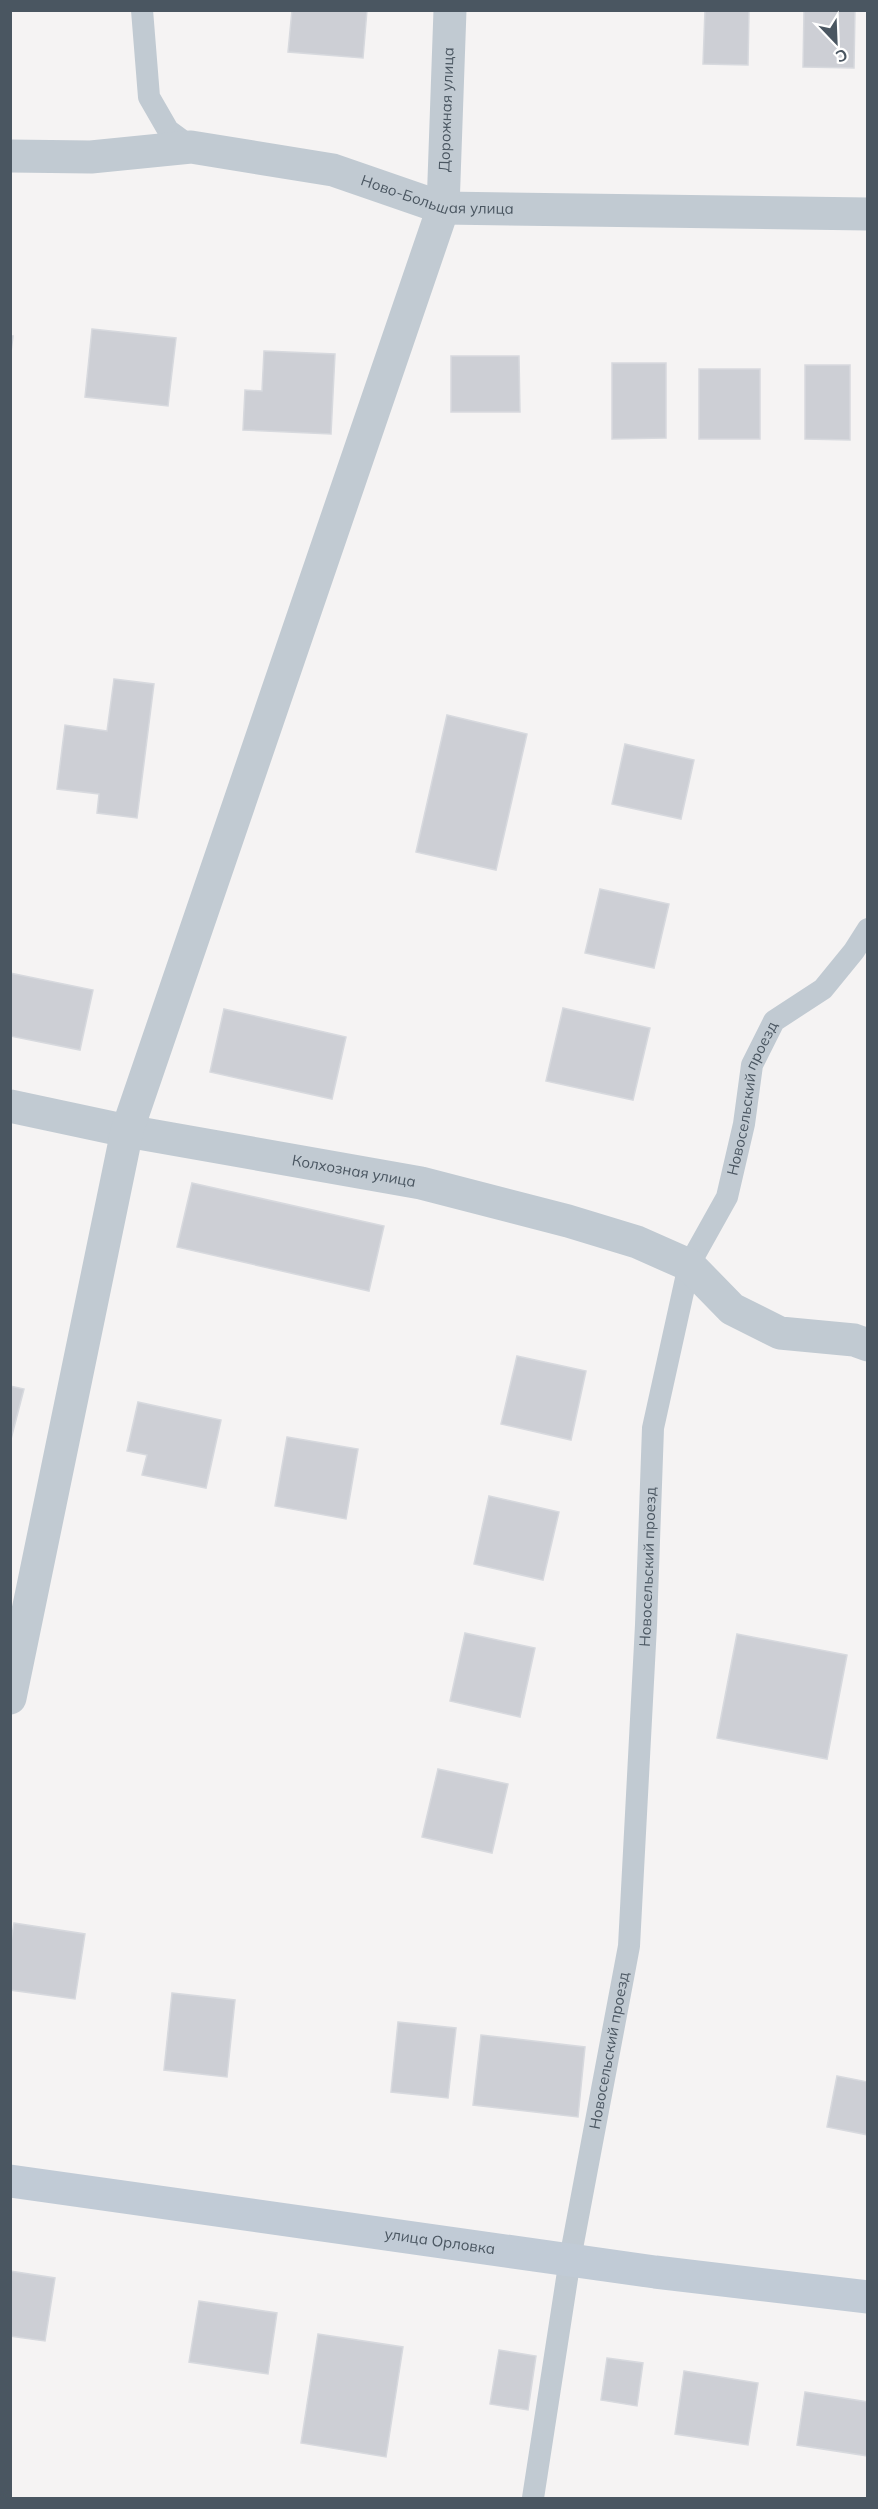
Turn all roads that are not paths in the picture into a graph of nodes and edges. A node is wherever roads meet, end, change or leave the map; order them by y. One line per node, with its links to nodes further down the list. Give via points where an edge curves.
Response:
1 (142, 10): 3 (lane, via 149,98 168,130)
2 (450, 10): 5 (street, Дорожная улица)
3 (191, 147): 4 (street, Ново-Большая улица, via 91,157); 5 (street, Ново-Большая улица, via 333,171)
4 (10, 156)
5 (443, 208): 6 (street, Ново-Большая улица); 9 (street, Дорожная улица)
6 (867, 214)
7 (867, 929): 10 (lane, Новосельский проезд, via 823,989 774,1021 752,1065 728,1197)
8 (10, 1106): 9 (street, Колхозная улица)
9 (127, 1131): 10 (street, Колхозная улица, via 421,1183 636,1242); 12 (street, Дорожная улица)
10 (689, 1265): 11 (street, via 732,1309 780,1333 854,1340); 14 (lane, Новосельский проезд, via 653,1428 629,1946)
11 (867, 1345)
12 (10, 1698)
13 (10, 2181): 14 (street, улица Орловка)
14 (570, 2259): 15 (street, улица Орловка); 16 (lane, Новосельский проезд)
15 (867, 2297)
16 (533, 2499)

